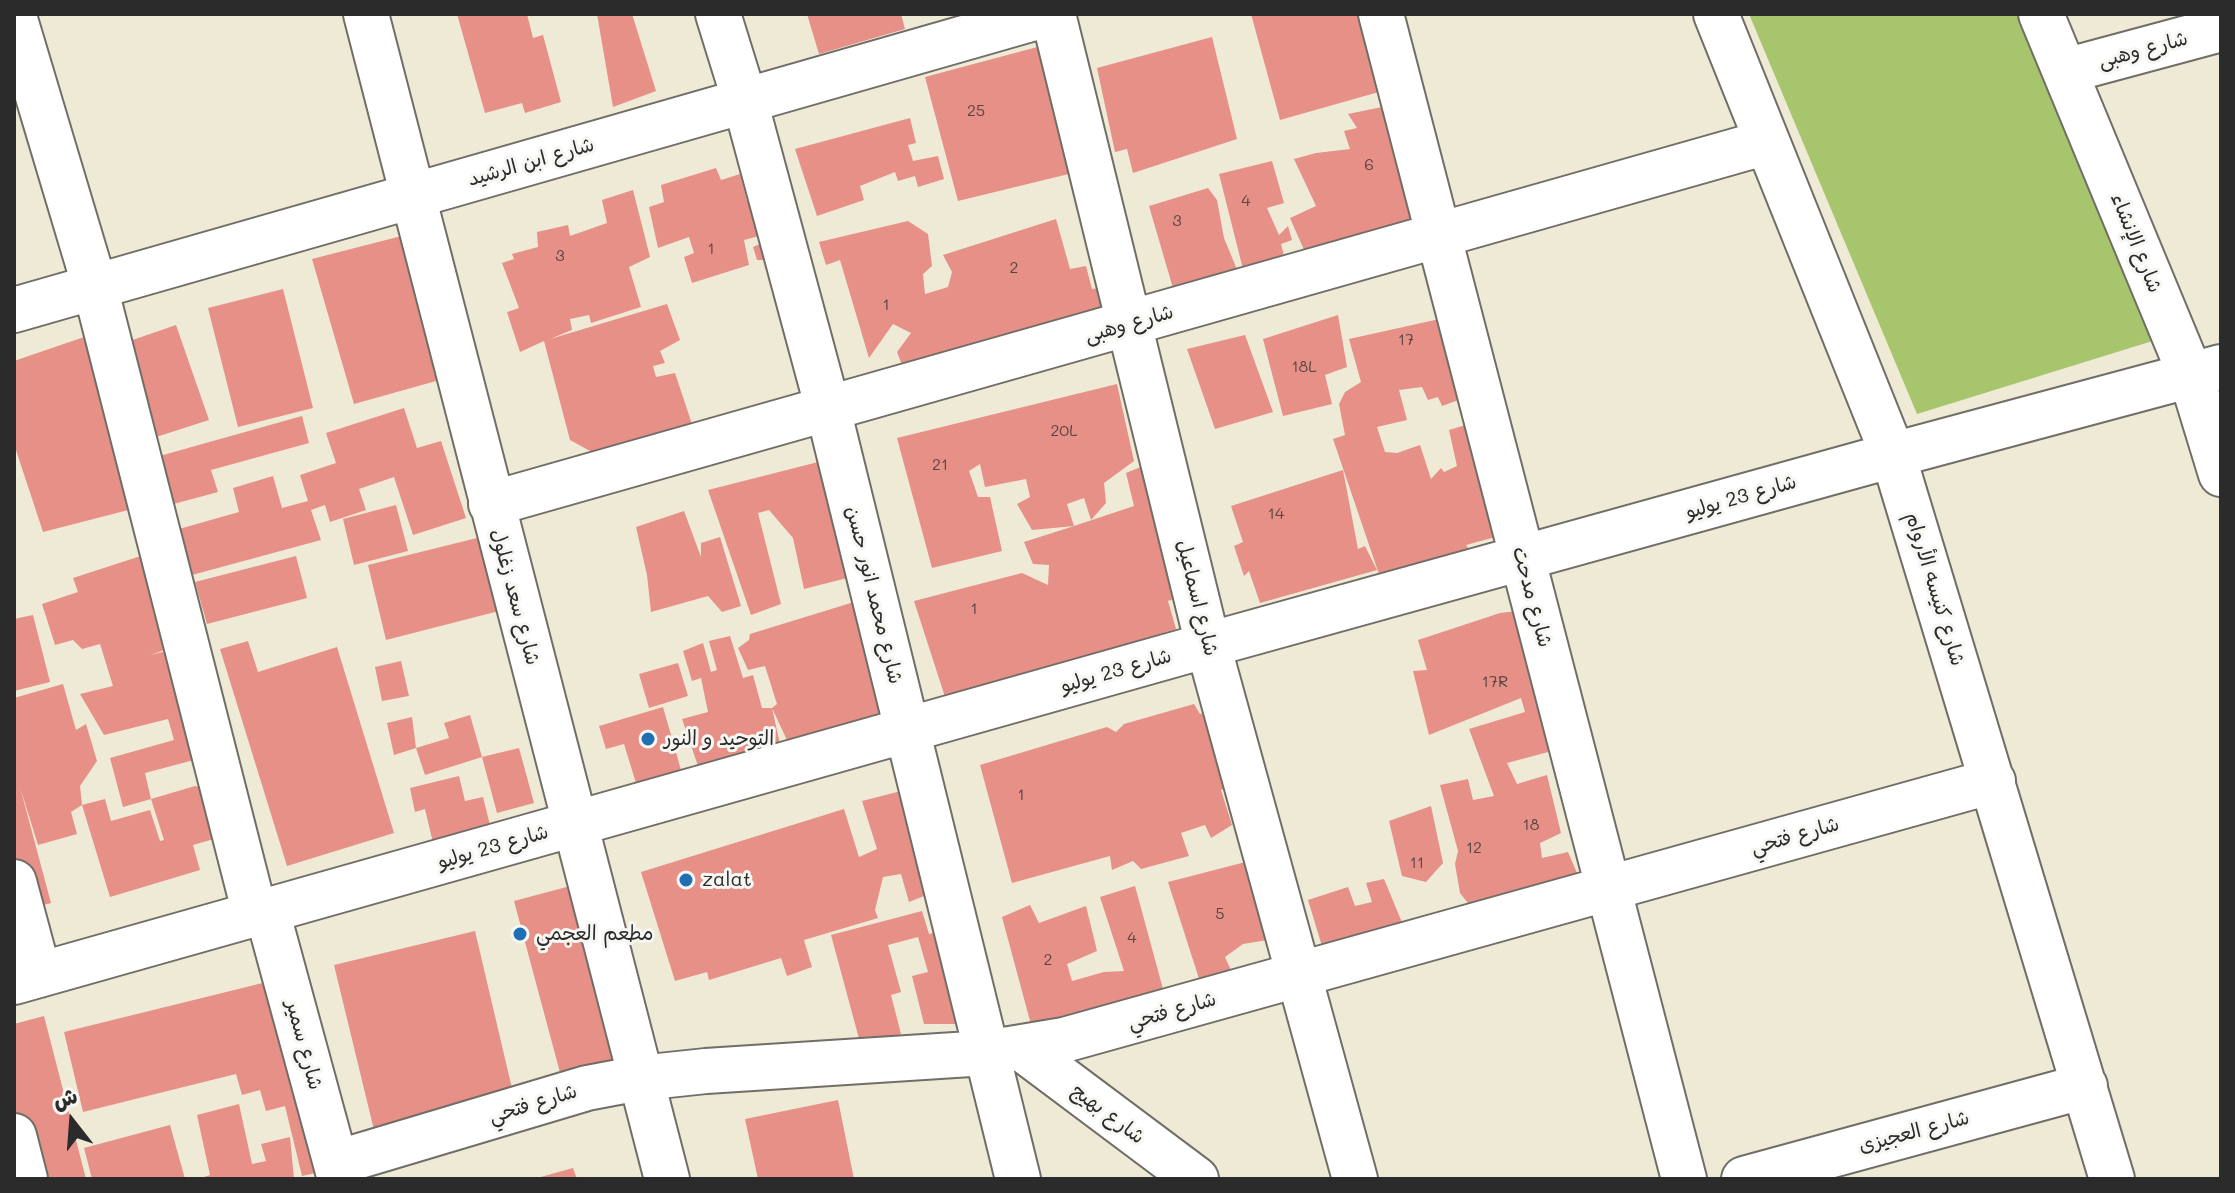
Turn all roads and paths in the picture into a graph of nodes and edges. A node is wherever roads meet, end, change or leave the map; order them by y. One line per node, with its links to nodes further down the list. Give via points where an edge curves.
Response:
1 (366, 14): 12 (street, شارع سعد زغلول)
2 (718, 14): 10 (street, شارع محمد انور حسن)
3 (1050, 14): 10 (street, شارع ابن الرشيد); 16 (street, شارع اسماعيل)
4 (1381, 14): 13 (street, شارع مدحت)
5 (1716, 14): 11 (street, شارع كنيسه الأروام)
6 (2041, 14): 9 (street, شارع الإنشاء)
7 (14, 16): 14 (street, شارع سمير)
8 (2221, 29): 9 (street, شارع وهبى)
9 (2065, 71): 17 (street, شارع الإنشاء)
10 (745, 101): 12 (street, شارع ابن الرشيد); 18 (street, شارع محمد انور حسن)
11 (1767, 142): 13 (street, شارع وهبى); 19 (street, شارع كنيسه الأروام)
12 (412, 197): 14 (street, شارع ابن الرشيد); 21 (street, شارع سعد زغلول)
13 (1439, 235): 16 (street, شارع وهبى); 22 (street, شارع مدحت)
14 (95, 287): 15 (street, شارع ابن الرشيد); 29 (street, شارع سمير)
15 (14, 310)
16 (1130, 323): 18 (street, شارع وهبى); 23 (street, شارع اسماعيل)
17 (2206, 372): 19 (street, شارع 23 يوليو); 20 (street, شارع الإنشاء)
18 (828, 409): 21 (street, شارع وهبى); 24 (street, شارع محمد انور حسن)
19 (1893, 455): 22 (street, شارع 23 يوليو); 25 (street, شارع كنيسه الأروام)
20 (2221, 474)
21 (491, 504): 26 (street, شارع سعد زغلول)
22 (1521, 558): 23 (street, شارع 23 يوليو); 28 (street, شارع مدحت)
23 (1208, 645): 24 (street, شارع 23 يوليو); 30 (street, شارع اسماعيل)
24 (908, 730): 26 (street, شارع 23 يوليو); 32 (street, شارع محمد انور حسن)
25 (1993, 781): 28 (street, شارع فتحي); 34 (street, شارع كنيسه الأروام)
26 (576, 823): 29 (street, شارع 23 يوليو); 33 (street, شارع سعد زغلول)
27 (14, 882): 31 (street)
28 (1608, 889): 30 (street, شارع فتحي); 42 (street, شارع مدحت)
29 (261, 912): 31 (street, شارع 23 يوليو); 36 (street, شارع سمير)
30 (1301, 975): 32 (street, شارع فتحي, via 1107,1030); 41 (street, شارع اسماعيل)
31 (27, 979)
32 (1003, 1051): 33 (street, شارع فتحي); 39 (street, شارع محمد انور حسن); 40 (street, شارع بهيج)
33 (640, 1078): 36 (street, شارع فتحي, via 587,1088); 38 (street, شارع سعد زغلول)
34 (2085, 1086): 43 (street, شارع العجيزى); 44 (street, شارع كنيسه الأروام)
35 (14, 1136): 37 (street)
36 (338, 1171)
37 (25, 1179)
38 (667, 1179)
39 (1018, 1179)
40 (1196, 1179)
41 (1355, 1179)
42 (1684, 1179)
43 (1744, 1179)
44 (2112, 1179)

